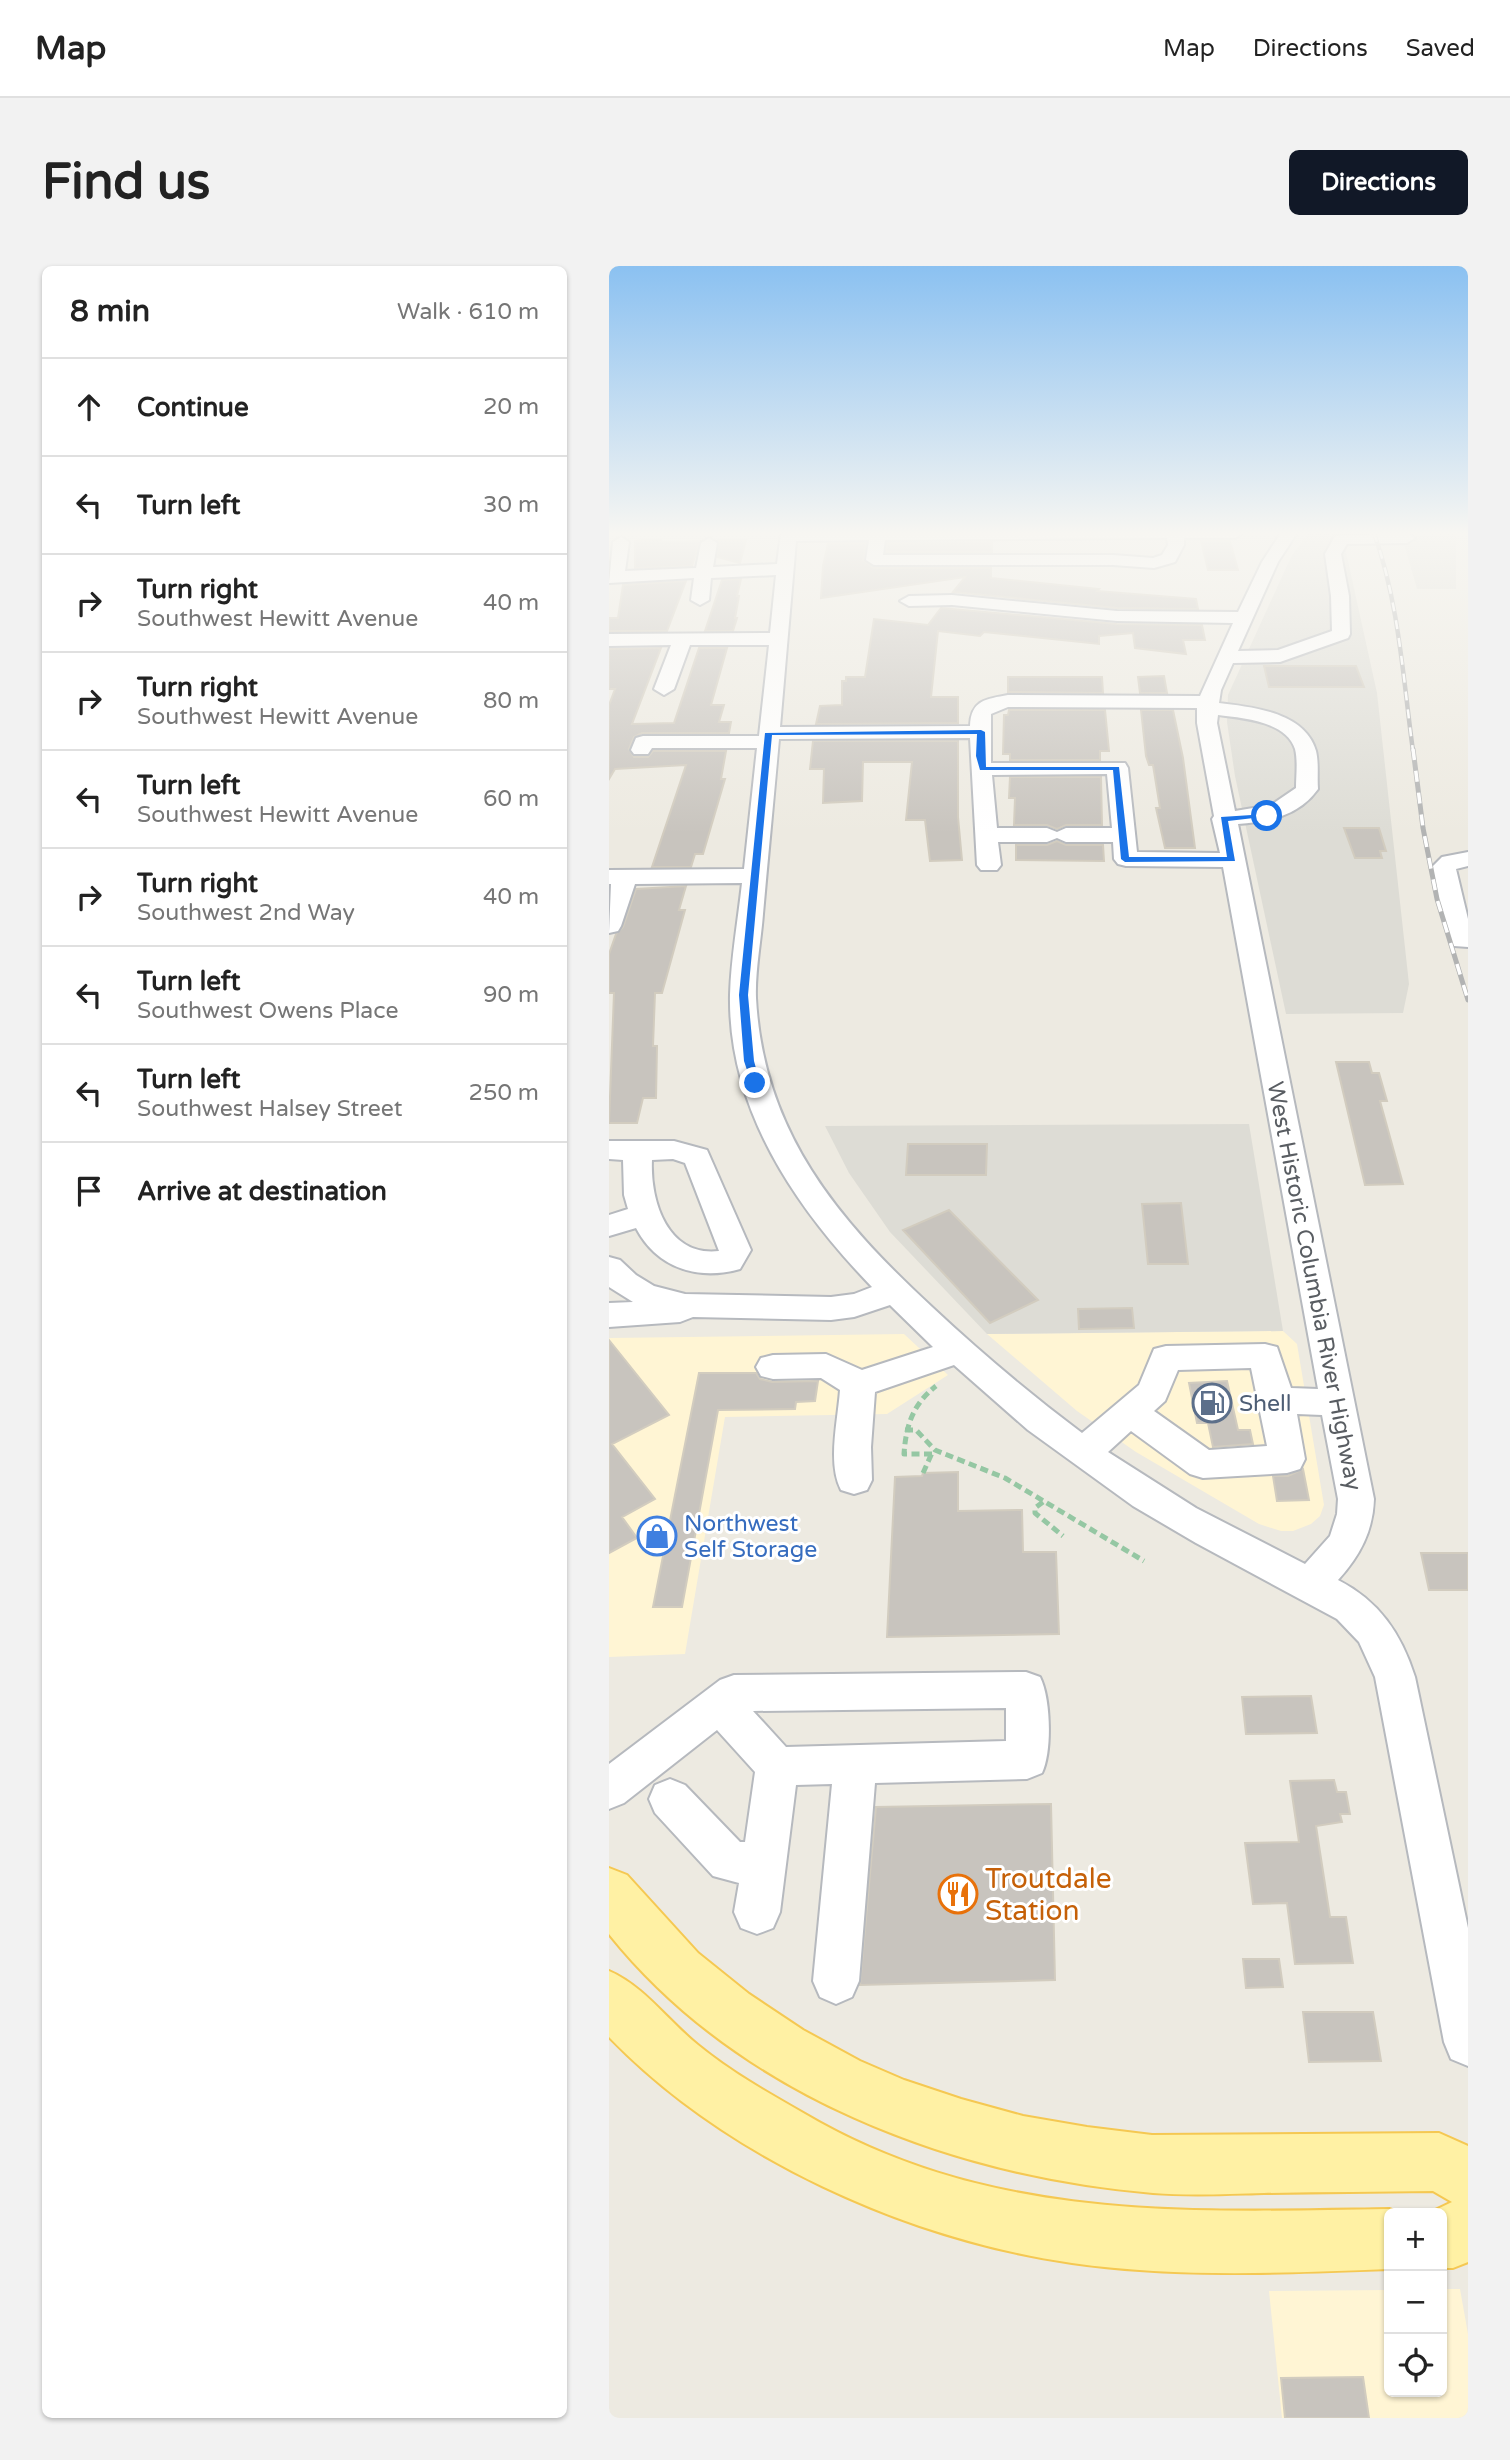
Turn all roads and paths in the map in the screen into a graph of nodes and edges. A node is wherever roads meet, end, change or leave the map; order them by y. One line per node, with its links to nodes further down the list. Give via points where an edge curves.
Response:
1 (779, 633): 5 (street)
2 (1237, 633): 7 (street, West Historic Columbia River Highway)
3 (1341, 633): 7 (street, via 1280,656)
4 (683, 639): 5 (street); 6 (street); 8 (street)
5 (778, 639): 11 (street)
6 (609, 640)
7 (1226, 657): 9 (street, West Historic Columbia River Highway)
8 (664, 689)
9 (1208, 705): 10 (street, via 992,704 981,712); 14 (street, West Historic Columbia River Highway); 14 (street, via 1291,728 1305,747 1307,789 1299,798 1267,816)
10 (981, 732): 11 (street); 13 (street)
11 (768, 738): 12 (street, via 643,742); 21 (street)
12 (641, 750)
13 (983, 769): 15 (street); 16 (street, via 1117,768)
14 (1223, 819): 18 (street, West Historic Columbia River Highway)
15 (987, 835): 16 (street); 19 (street)
16 (1123, 835): 18 (street, via 1125,859)
17 (1468, 859): 23 (street, via 1444,867)
18 (1232, 860): 35 (street, West Historic Columbia River Highway)
19 (989, 865)
20 (617, 876): 21 (street); 22 (street)
21 (753, 876): 28 (street, via 743,995 755,1083 784,1152 803,1183 824,1214)
22 (609, 926)
23 (1463, 942)
24 (624, 1150): 25 (street, via 635,1168); 25 (street, via 674,1150 697,1157 736,1250 734,1255 717,1264 683,1260 671,1253)
25 (644, 1215): 26 (street)
26 (609, 1226)
27 (609, 1268): 29 (street, via 621,1283 660,1300)
28 (894, 1289): 29 (street, via 874,1300 840,1308); 31 (street)
29 (709, 1308): 30 (street)
30 (609, 1315)
31 (965, 1357): 33 (street); 37 (path, via 924,1395); 39 (street)
32 (773, 1367): 33 (street, via 826,1366)
33 (858, 1384): 41 (street)
34 (1277, 1401): 35 (street); 36 (street, via 1265,1356 1166,1358 1153,1392); 36 (street, via 1287,1459 1203,1464)
35 (1338, 1402): 45 (street, West Historic Columbia River Highway, via 1353,1471 1357,1517 1352,1535)
36 (1130, 1412): 39 (street)
37 (905, 1430): 38 (path, via 916,1430); 38 (path, via 904,1454)
38 (933, 1452): 40 (path); 42 (path, via 992,1471)
39 (1083, 1453): 45 (street, via 1181,1517)
40 (923, 1472)
41 (854, 1480)
42 (1043, 1502): 43 (path, via 1035,1513); 44 (path)
43 (1063, 1536)
44 (1144, 1561)
45 (1309, 1584): 56 (street, via 1351,1607 1388,1652)
46 (720, 1704): 47 (street, via 734,1693 1026,1690 1027,1760); 48 (street); 49 (street)
47 (855, 1764): 48 (street); 54 (street)
48 (777, 1766): 51 (street)
49 (609, 1789)
50 (670, 1799): 51 (street, via 729,1861)
51 (764, 1866): 53 (street)
52 (609, 1893): 57 (main road, via 678,1971 770,2042 853,2087 947,2125 1030,2148 1090,2158 1216,2165 1439,2162)
53 (757, 1912)
54 (836, 1981)
55 (609, 1998): 60 (main road, via 688,2073 734,2105 863,2173 989,2217 1129,2239)
56 (1468, 2042)
57 (1468, 2179)
58 (1468, 2225): 59 (main road)
59 (1447, 2238)
60 (1384, 2239)

